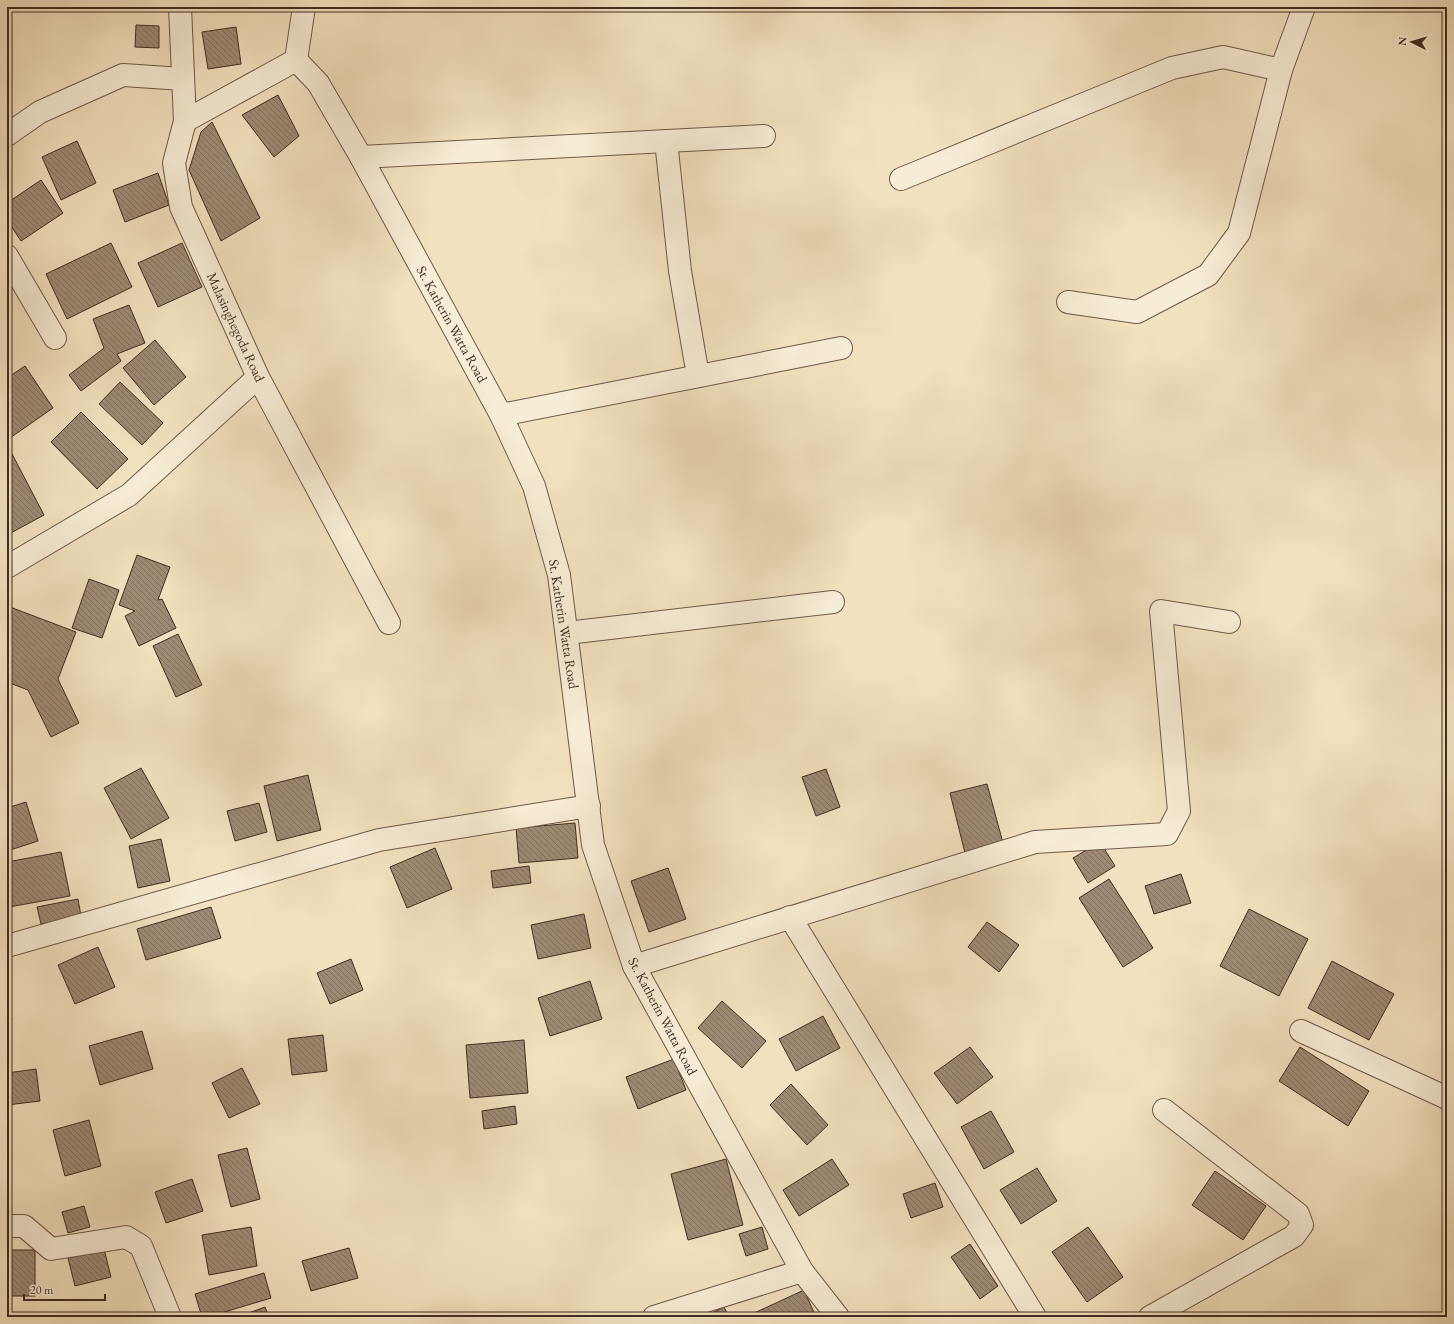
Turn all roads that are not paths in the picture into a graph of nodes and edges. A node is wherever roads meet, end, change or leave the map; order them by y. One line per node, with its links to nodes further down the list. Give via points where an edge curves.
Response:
1 (180, 7): 6 (street, Malasinghegoda Road)
2 (304, 7): 4 (street)
3 (1304, 7): 5 (street)
4 (296, 60): 7 (street); 11 (street, St. Katherin Watta Road, via 318,83)
5 (1281, 70): 12 (street, via 1223,57 1172,68); 14 (street, via 1239,233 1208,275 1137,312)
6 (183, 79): 7 (street, Malasinghegoda Road); 8 (street, via 123,75 40,112)
7 (185, 120): 18 (street, Malasinghegoda Road, via 174,163 181,207)
8 (7, 135)
9 (764, 136): 10 (street)
10 (666, 141): 11 (street); 17 (street, via 680,271)
11 (361, 157): 19 (street, St. Katherin Watta Road)
12 (901, 179)
13 (7, 256): 15 (street)
14 (1068, 302)
15 (55, 338)
16 (841, 348): 17 (street)
17 (698, 376): 19 (street)
18 (258, 377): 20 (street, via 129,495); 23 (street, Malasinghegoda Road)
19 (501, 415): 24 (street, St. Katherin Watta Road, via 534,486 559,575)
20 (7, 567)
21 (833, 602): 24 (street)
22 (1229, 622): 26 (street, via 1161,611 1179,811 1167,834 1035,842)
23 (389, 624)
24 (567, 633): 25 (street, St. Katherin Watta Road)
25 (589, 806): 27 (street, via 379,840); 28 (street, St. Katherin Watta Road, via 593,845)
26 (790, 917): 28 (street); 37 (street)
27 (7, 946)
28 (634, 966): 33 (street, St. Katherin Watta Road)
29 (1301, 1031): 30 (street)
30 (1447, 1098)
31 (1164, 1110): 38 (street, via 1298,1214 1302,1225 1294,1236)
32 (7, 1226): 34 (street, via 24,1226 51,1249 126,1237 142,1246)
33 (802, 1270): 35 (street); 36 (street, St. Katherin Watta Road)
34 (170, 1317)
35 (654, 1317)
36 (838, 1317)
37 (1035, 1317)
38 (1150, 1317)

